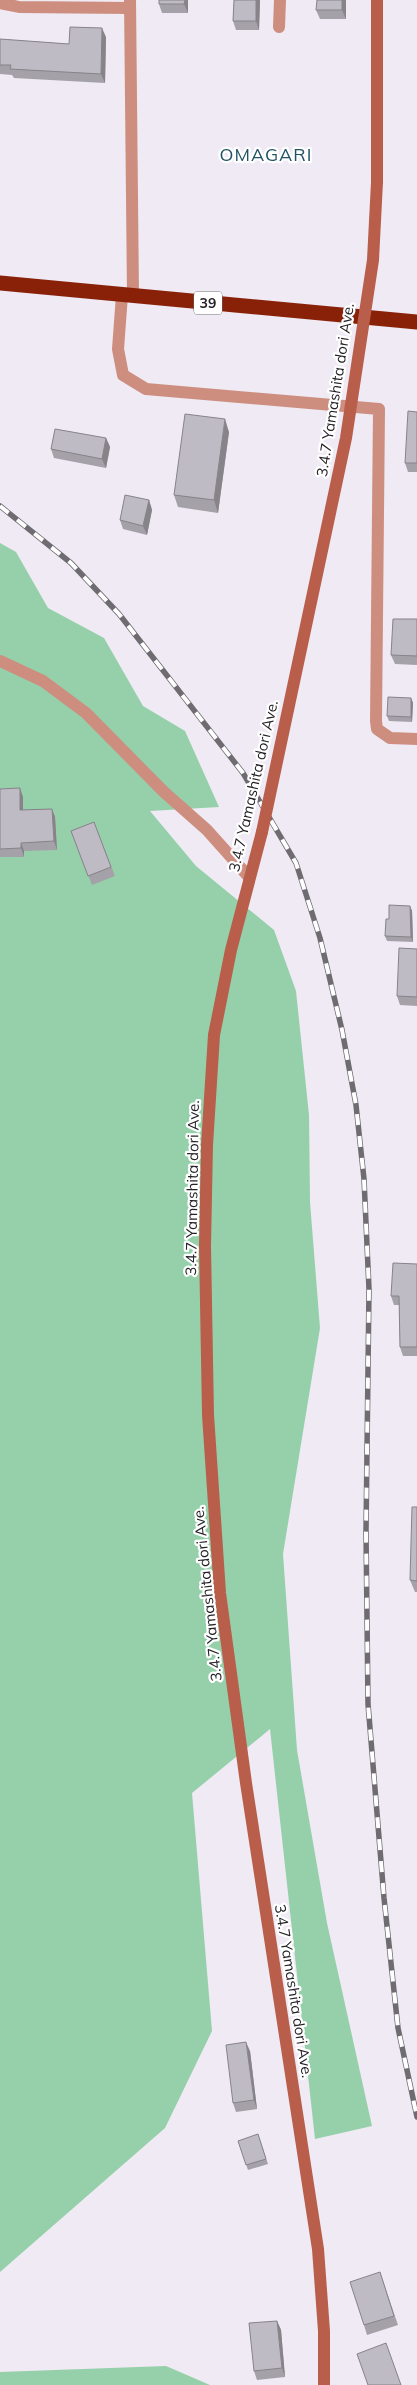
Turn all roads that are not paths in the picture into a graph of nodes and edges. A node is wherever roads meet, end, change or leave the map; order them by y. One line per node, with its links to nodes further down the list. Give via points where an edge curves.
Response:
1 (280, 0): 5 (street)
2 (377, 0): 11 (street, 3.4.7 Yamashita dori Ave., bridge, via 377,182 372,260 346,438 262,832)
3 (0, 3): 4 (street, via 19,7)
4 (130, 4): 7 (street)
5 (279, 27)
6 (0, 283): 7 (highway, 39)
7 (128, 296): 8 (highway, 39); 10 (street, via 118,349 122,375 146,389 379,410 377,730 390,738)
8 (417, 322)
9 (0, 661): 11 (street, via 43,681 86,713 157,786 207,830)
10 (417, 739)
11 (248, 876): 12 (street, 3.4.7 Yamashita dori Ave., via 214,1035 205,1246 208,1415 220,1593 318,2249)
12 (324, 2385)

